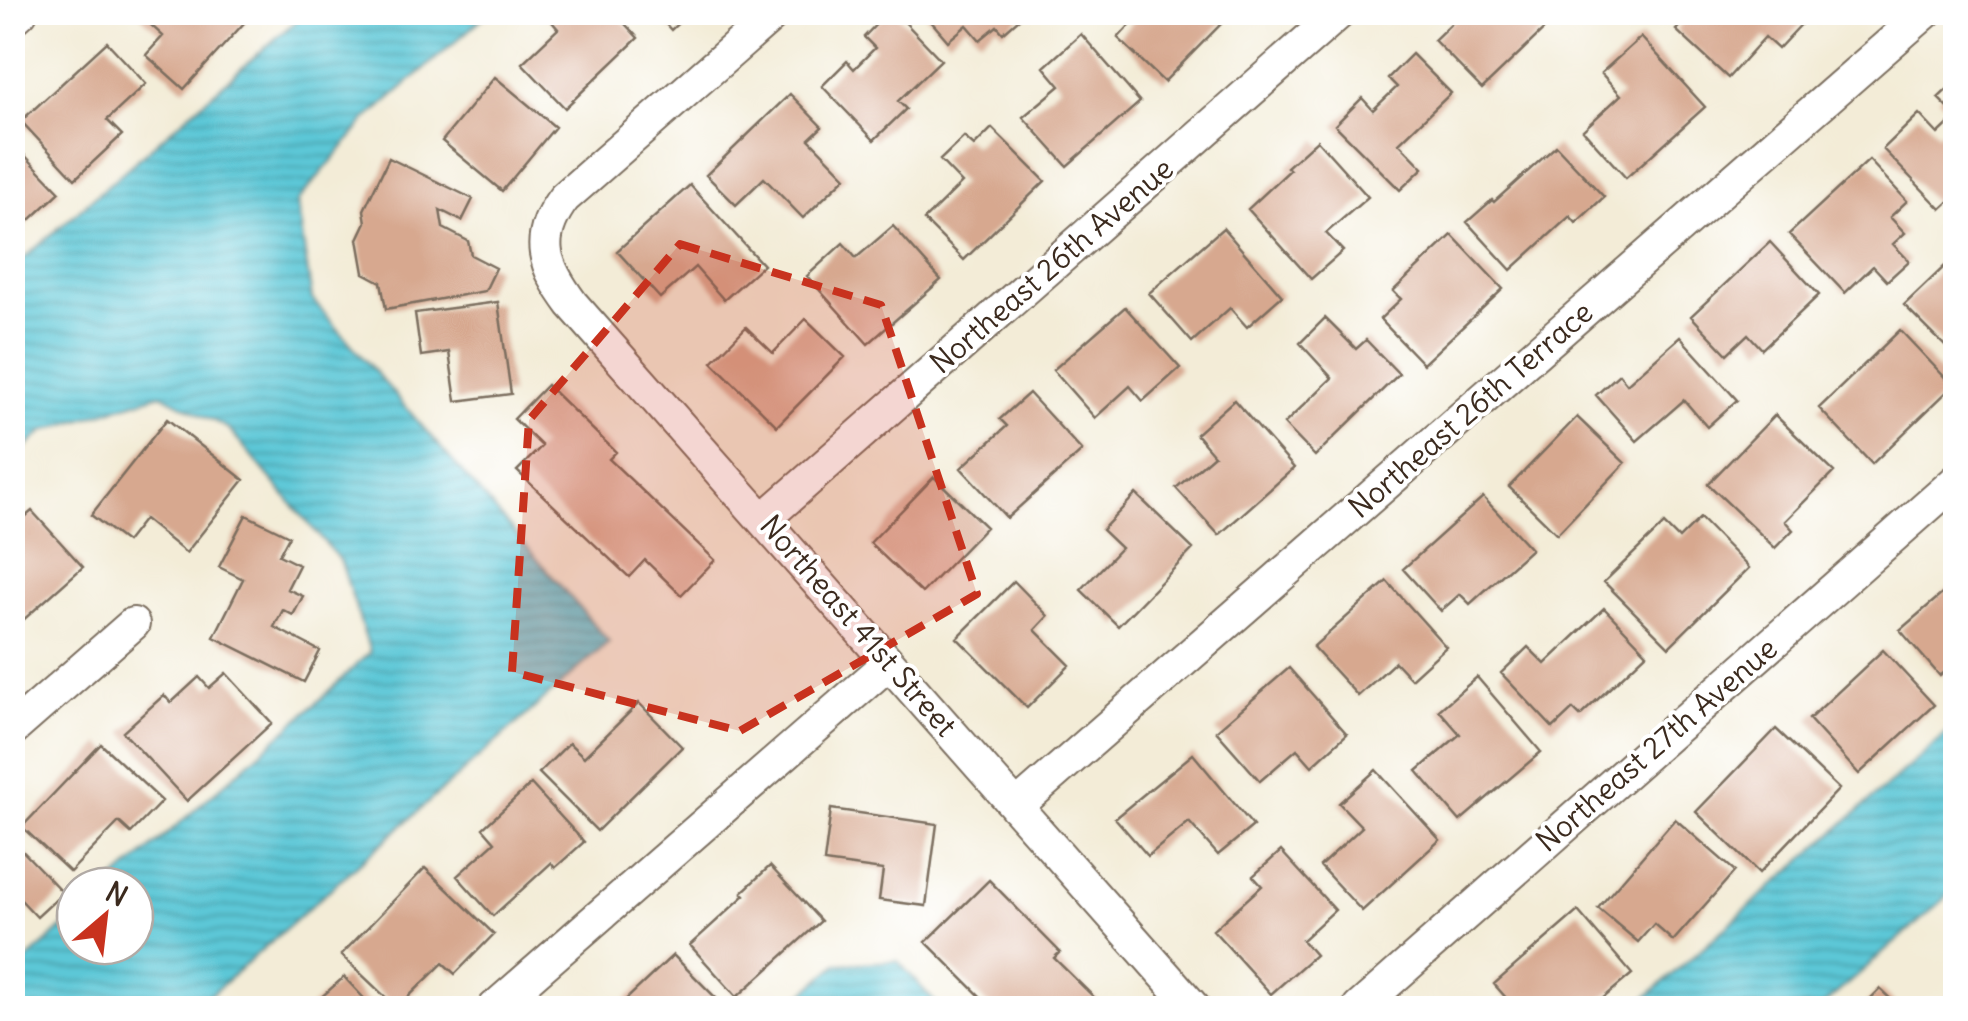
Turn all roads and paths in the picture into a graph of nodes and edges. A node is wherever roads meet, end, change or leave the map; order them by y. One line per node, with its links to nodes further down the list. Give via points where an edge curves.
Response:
1 (22, 12): 5 (street)
2 (776, 12): 7 (street, Northeast 41st Street, via 564,198 545,234 553,279 572,304)
3 (1340, 12): 7 (street, Northeast 26th Avenue)
4 (1926, 12): 11 (street, Northeast 26th Terrace)
5 (12, 20)
6 (1956, 481): 14 (street, Northeast 27th Avenue)
7 (764, 519): 9 (street, Northeast 41st Street)
8 (133, 624): 10 (street)
9 (889, 663): 11 (street, Northeast 41st Street); 12 (street)
10 (12, 730)
11 (1016, 807): 13 (street, Northeast 41st Street)
12 (494, 1008)
13 (1194, 1008)
14 (1359, 1008)

